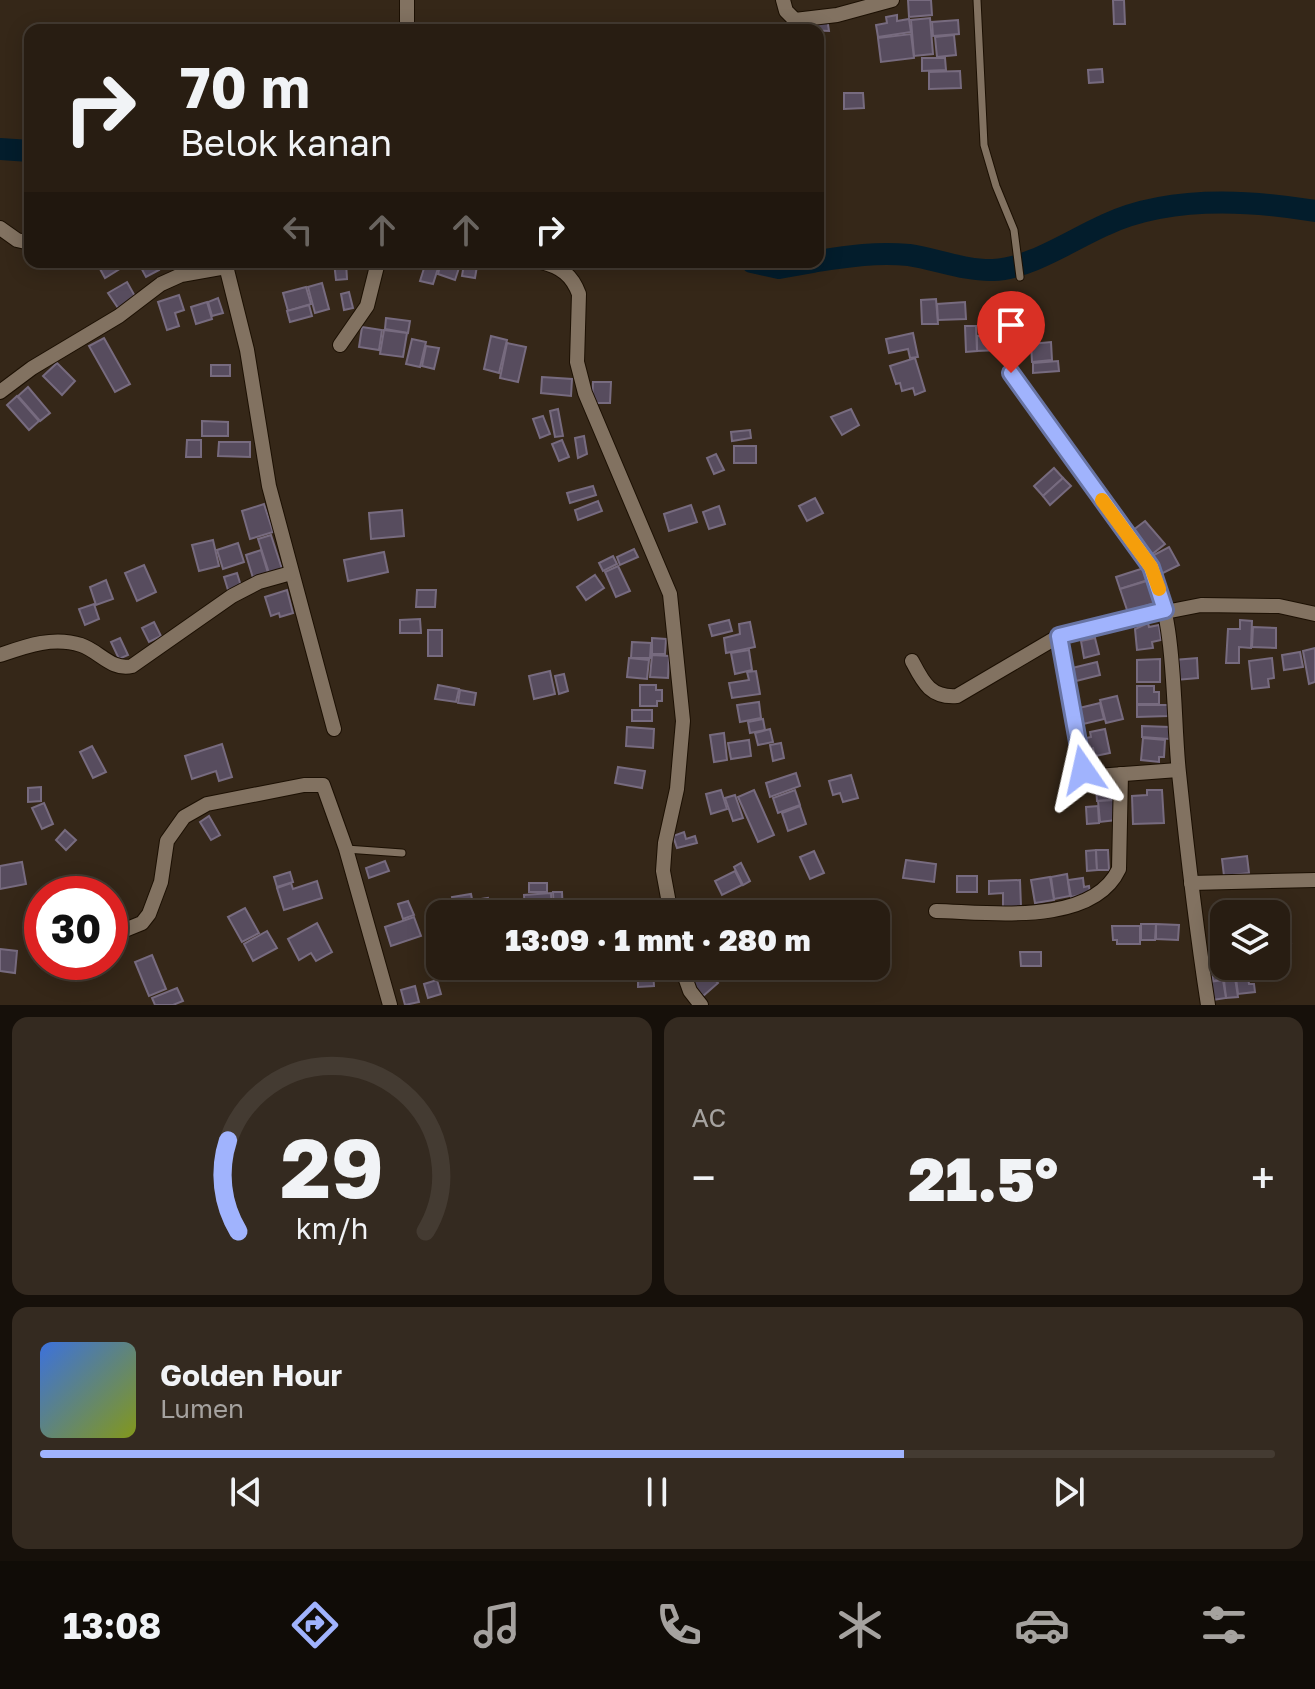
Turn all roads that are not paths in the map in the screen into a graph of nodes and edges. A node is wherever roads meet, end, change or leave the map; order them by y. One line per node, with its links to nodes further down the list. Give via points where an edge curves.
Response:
1 (407, 0): 5 (street)
2 (783, 0): 3 (street, via 795,20)
3 (892, 0)
4 (977, 0): 12 (lane, via 984,145 1018,246)
5 (407, 24)
6 (0, 228): 7 (street)
7 (24, 242)
8 (212, 268): 15 (street, via 161,284)
9 (226, 268): 16 (street)
10 (376, 268): 13 (street, via 367,306)
11 (558, 268): 29 (street, via 579,294 577,362 585,393 670,594 683,721 665,843)
12 (1020, 277)
13 (340, 345)
14 (1011, 373): 17 (street, via 1151,567)
15 (0, 392)
16 (291, 573): 20 (street, via 244,589 132,666 119,667 93,650 63,642 40,642); 22 (street)
17 (1165, 610): 18 (street, via 1261,605); 19 (street); 23 (street)
18 (1315, 614)
19 (1059, 636): 21 (street, via 957,696 932,692); 24 (street, via 1083,770 1091,776)
20 (0, 655)
21 (912, 661)
22 (334, 729)
23 (1178, 770): 24 (street); 28 (street)
24 (1121, 774): 30 (street, via 1119,869 1097,895 1076,905 1036,911)
25 (346, 849): 26 (lane); 31 (street, via 323,785 207,804 184,817 167,841 149,914); 33 (street)
26 (402, 853)
27 (1315, 880): 28 (street)
28 (1191, 883): 35 (street)
29 (668, 900)
30 (936, 911)
31 (128, 929)
32 (686, 980): 34 (street)
33 (390, 1005)
34 (701, 1005)
35 (1208, 1005)

